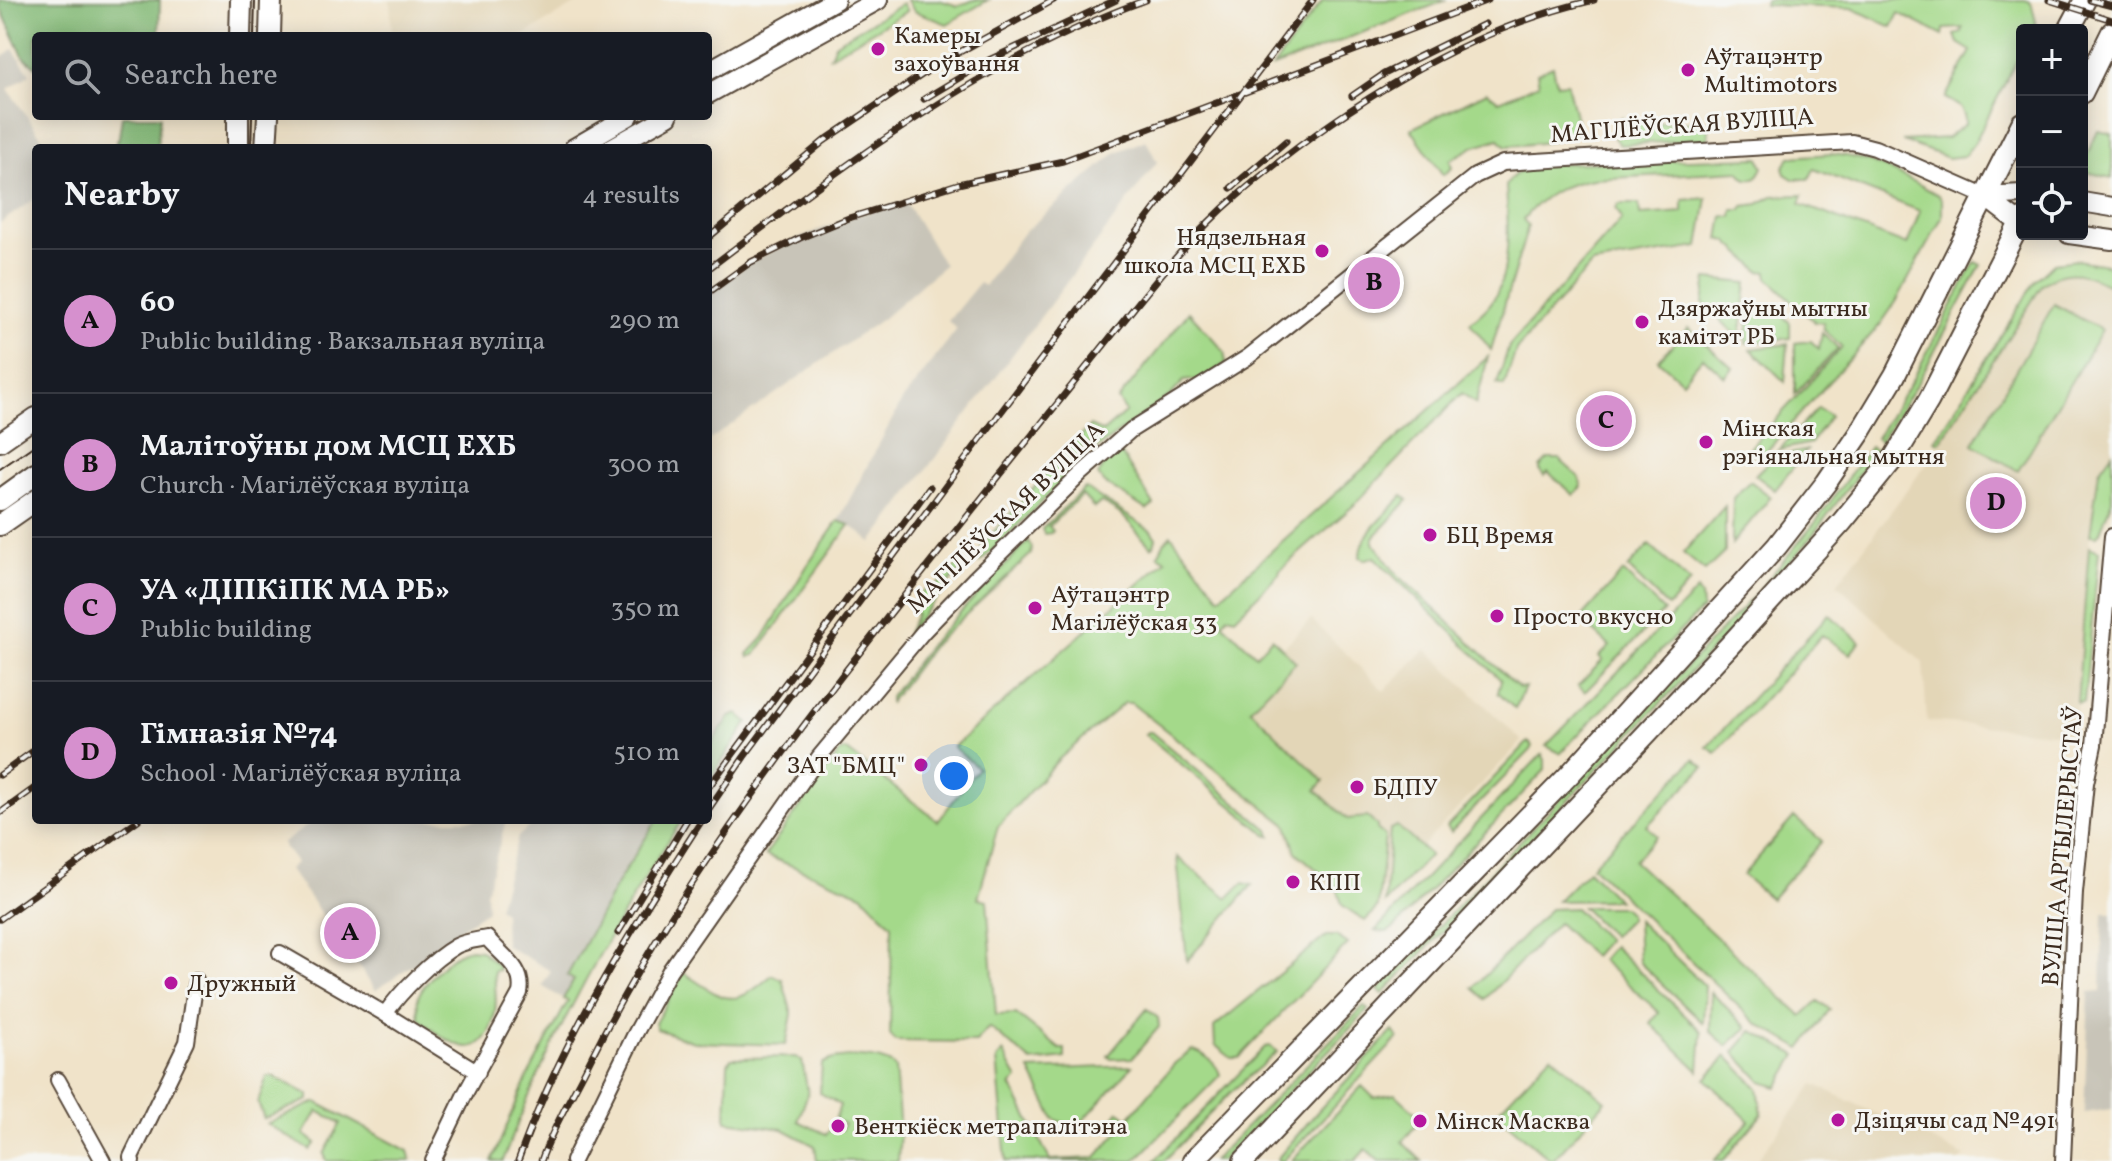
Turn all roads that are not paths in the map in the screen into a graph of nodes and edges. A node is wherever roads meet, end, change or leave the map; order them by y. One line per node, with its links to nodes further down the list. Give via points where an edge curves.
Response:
1 (241, 0): 7 (main road)
2 (271, 0): 8 (main road)
3 (835, 0): 10 (main road)
4 (878, 0): 12 (main road)
5 (2085, 0): 6 (main road)
6 (2072, 24)
7 (240, 32)
8 (270, 32)
9 (2112, 32): 11 (main road)
10 (712, 69)
11 (2088, 81)
12 (712, 92)
13 (240, 120): 19 (main road)
14 (246, 120): 17 (main road)
15 (622, 120): 20 (main road)
16 (661, 120): 21 (main road)
17 (267, 131)
18 (2016, 135): 23 (main road)
19 (238, 144)
20 (581, 144)
21 (618, 144)
22 (2016, 194): 23 (main road)
23 (1984, 196): 26 (main road); 45 (street, МАГІЛЁЎСКАЯ ВУЛІЦА, via 1852,142 1503,163 1475,176 1248,357 1131,430 923,632 819,757 670,970); 46 (main road, via 1895,375 1852,446 1777,546 1570,774)
24 (2088, 203): 25 (main road)
25 (2112, 207)
26 (2016, 219)
27 (2016, 233): 47 (main road, via 1929,400 1894,458 1842,522)
28 (2088, 237): 29 (main road)
29 (2112, 240)
30 (32, 420): 31 (main road)
31 (0, 442)
32 (32, 477): 33 (main road)
33 (0, 500)
34 (32, 503): 35 (main road)
35 (0, 525)
36 (2112, 536): 48 (street, ВУЛІЦА АРТЫЛЕРЫСТАЎ, via 2075,892)
37 (280, 953): 39 (street)
38 (196, 980): 43 (street, via 187,1042)
39 (385, 1014): 40 (street); 40 (street, via 398,995 457,945 487,938 519,971 522,985)
40 (478, 1072): 44 (street)
41 (58, 1080): 42 (street)
42 (103, 1161)
43 (132, 1161)
44 (433, 1161)
45 (573, 1161)
46 (1193, 1161)
47 (1244, 1161)
48 (2063, 1161)

